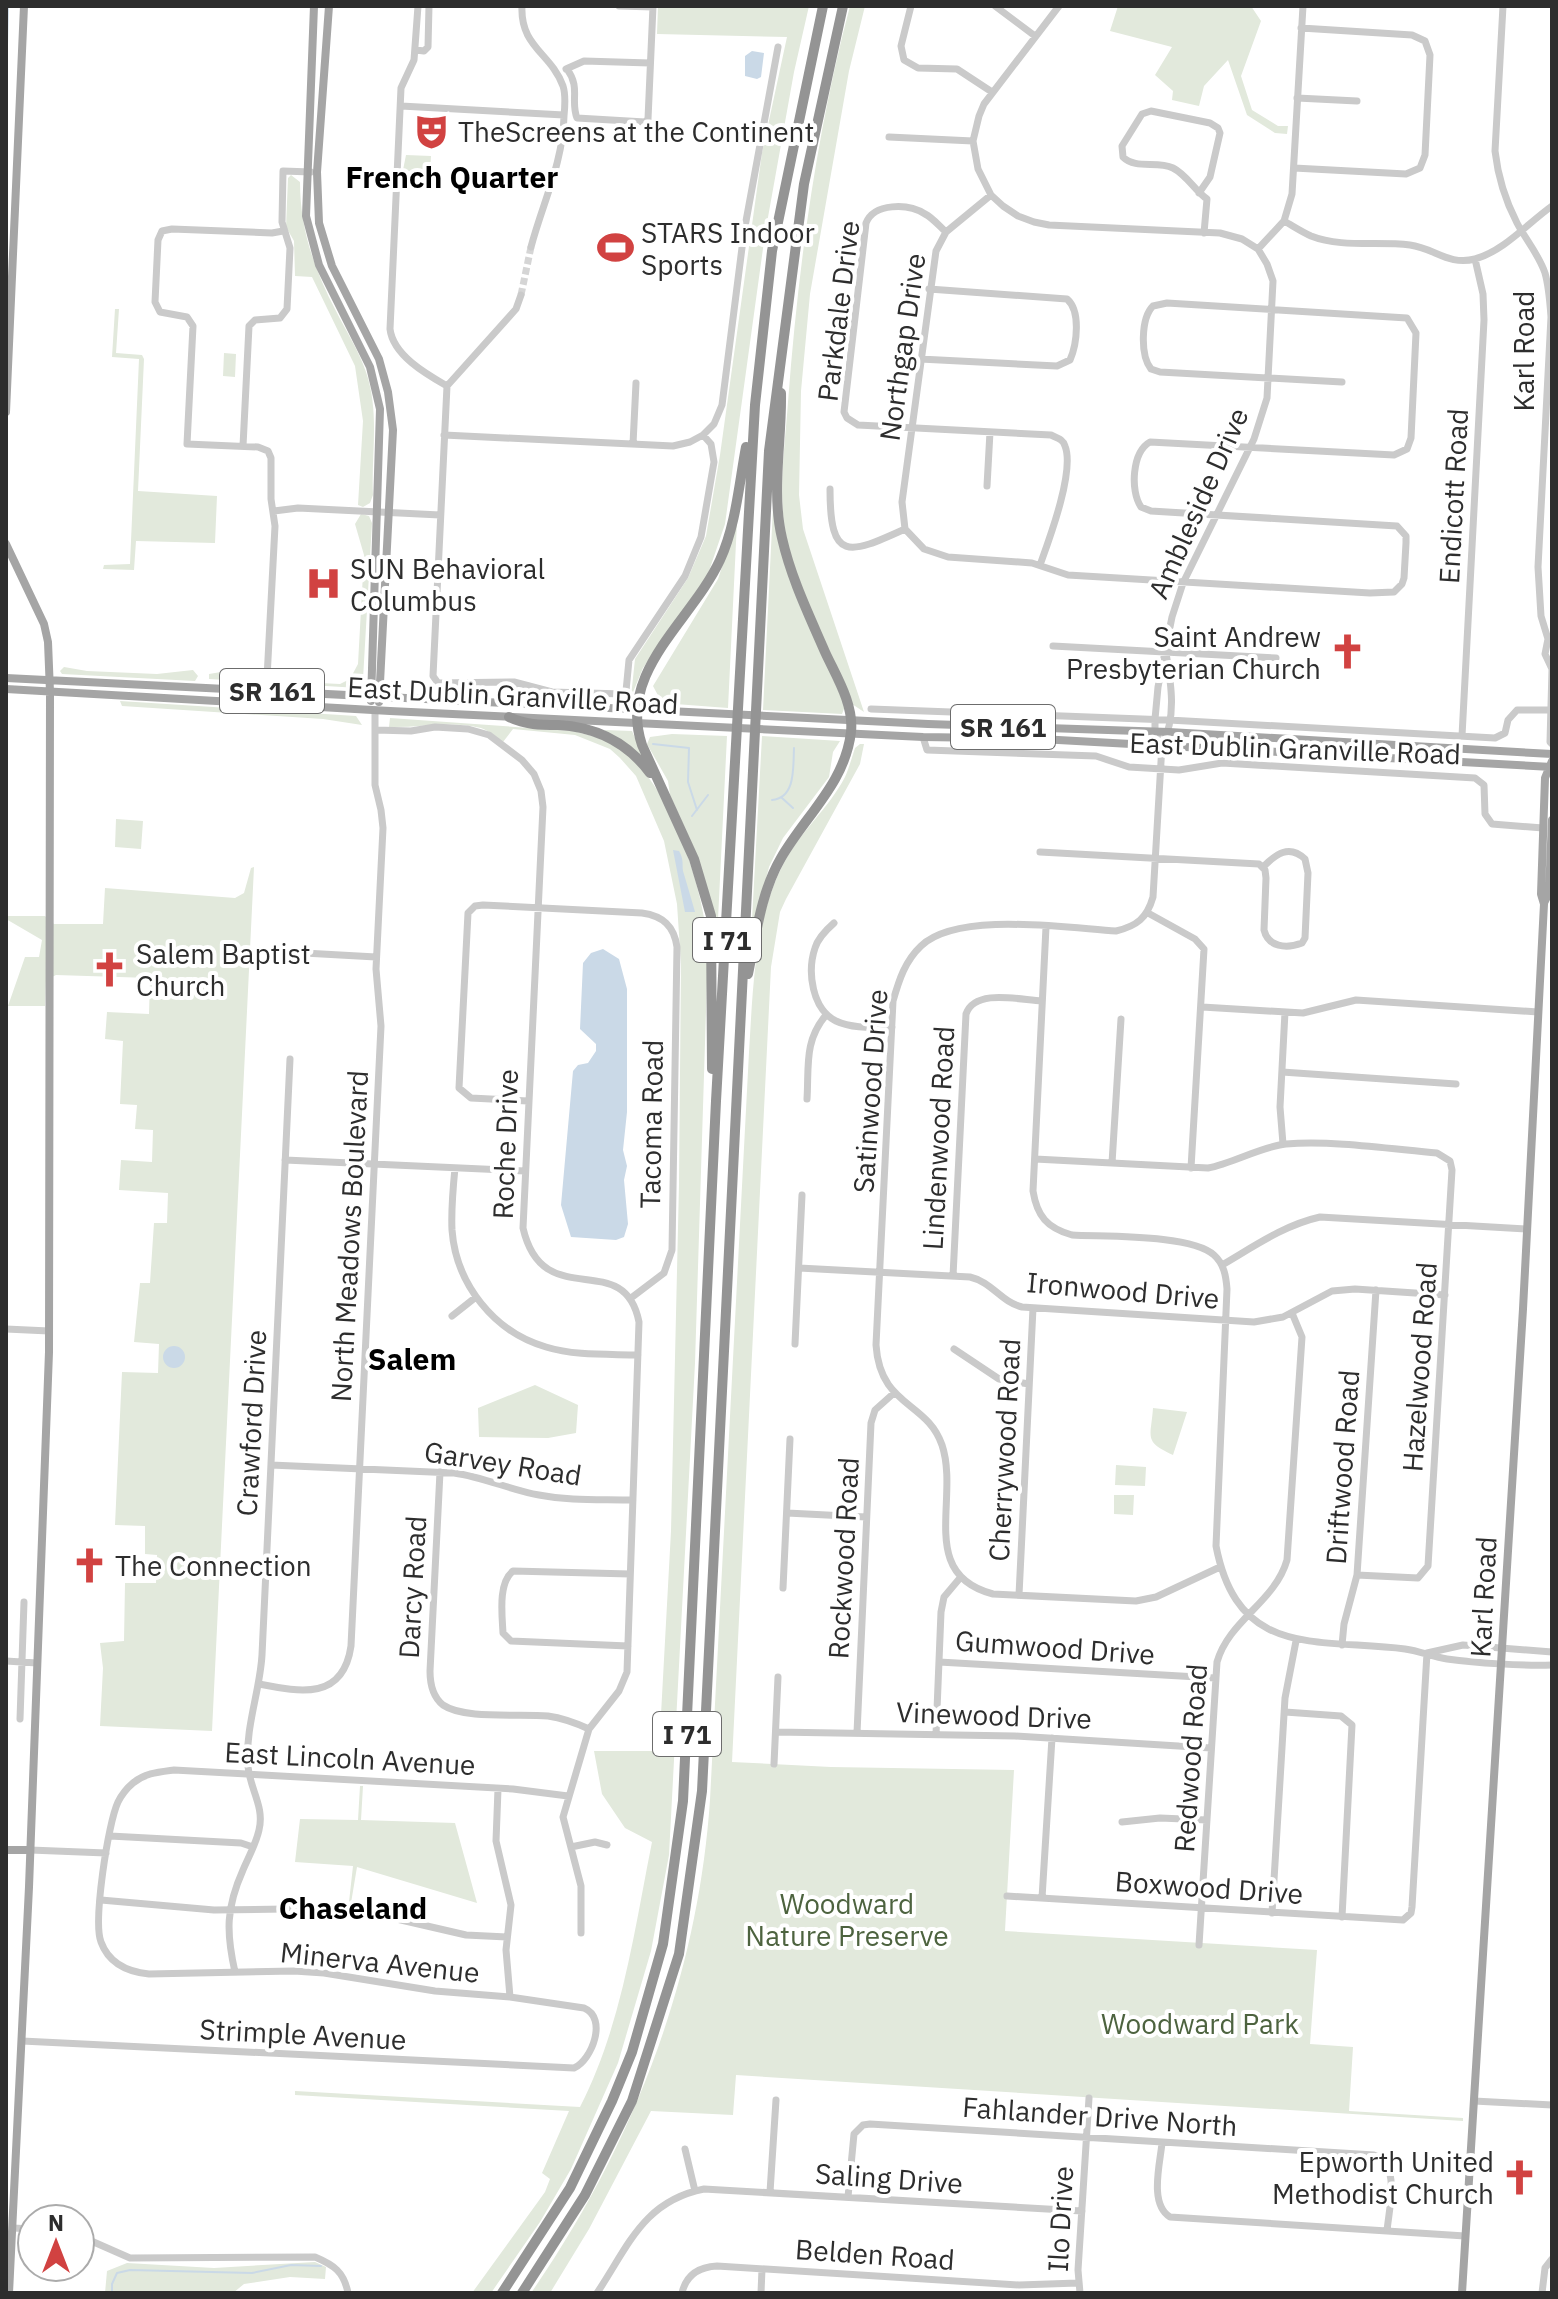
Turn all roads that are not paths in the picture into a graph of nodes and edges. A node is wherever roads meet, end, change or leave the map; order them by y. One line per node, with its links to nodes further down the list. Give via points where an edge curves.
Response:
1 (24, 6): 54 (main road)
2 (314, 6): 31 (main road)
3 (329, 6): 32 (main road)
4 (418, 6): 19 (street)
5 (429, 6): 19 (street, via 428,47)
6 (522, 6): 22 (street, via 525,32)
7 (619, 6): 15 (street)
8 (823, 6): 53 (highway, I 71, via 772,251)
9 (843, 6): 48 (highway, I 71, via 804,184)
10 (911, 6): 23 (street, via 901,46 904,60 910,66 957,69)
11 (995, 6): 17 (street)
12 (1059, 6): 17 (street)
13 (1303, 6): 16 (street)
14 (1503, 6): 37 (street, Karl Road, via 1495,151 1502,190)
15 (653, 7): 20 (street)
16 (1301, 28): 24 (street); 30 (street, via 1412,35 1425,41 1430,55 1420,168 1406,174)
17 (1035, 36): 23 (street)
18 (778, 47): 58 (street, via 744,232 724,396 718,417)
19 (416, 50): 26 (street, via 401,88)
20 (650, 63): 21 (street, via 584,61); 21 (street, via 648,119 642,123 577,118 575,81)
21 (567, 69): 22 (street)
22 (558, 76): 27 (street, via 564,87)
23 (992, 92): 29 (street)
24 (1297, 98): 25 (street); 30 (street)
25 (1357, 101)
26 (401, 106): 27 (street); 52 (street, via 391,339 427,375)
27 (564, 115): 41 (street, via 557,170)
28 (889, 137): 29 (street)
29 (973, 141): 34 (street, via 978,169)
30 (1294, 168): 36 (street)
31 (306, 172): 32 (street); 38 (street, via 283,171); 65 (main road, via 313,251 375,380)
32 (317, 172): 65 (main road, via 325,249 379,359 388,392 393,430)
33 (1199, 193): 33 (street, via 1210,177 1220,133 1216,127 1151,111 1142,114 1121,153 1128,162 1172,167); 40 (street, via 1207,199)
34 (991, 195): 39 (street, Northgap Drive); 40 (street, via 1018,216 1049,225)
35 (1552, 206): 37 (street)
36 (1284, 221): 42 (street); 43 (street, via 1327,241 1412,245 1447,260)
37 (1521, 229): 43 (street); 72 (street, Karl Road, via 1545,274 1550,306 1538,567)
38 (283, 231): 60 (street, via 290,248 287,309 280,318 258,319 249,326); 60 (street, via 172,229 162,231 158,240 155,305 162,313 187,317 193,326 187,444)
39 (946, 232): 44 (street, Northgap Drive, via 936,251); 55 (street, Parkdale Drive, via 914,209 874,210 866,223 843,404 847,418 858,425)
40 (1204, 233): 42 (street, via 1229,235)
41 (531, 247)
42 (1258, 249): 46 (street, Ambleside Drive, via 1273,281)
43 (1475, 259): 101 (street, Endicott Road, via 1484,320)
44 (929, 289): 47 (street, Northgap Drive); 47 (street, via 1070,300 1076,316 1074,349 1072,358 1057,366)
45 (521, 295): 52 (street, via 516,309)
46 (1272, 309): 49 (street, Ambleside Drive); 49 (street, via 1167,303 1153,306 1146,317 1144,355 1151,369); 61 (street, via 1401,316 1412,322 1416,333 1411,438 1407,449 1394,455)
47 (920, 359): 55 (street, Northgap Drive)
48 (780, 364): 93 (highway, via 781,535); 123 (highway, I 71, via 769,451)
49 (1268, 379): 50 (street); 61 (street, Ambleside Drive, via 1263,414)
50 (1342, 382)
51 (636, 383): 59 (street)
52 (447, 386): 57 (street)
53 (755, 405): 86 (highway, via 721,558 644,675); 134 (highway, I 71)
54 (6, 412)
55 (912, 428): 56 (street); 68 (street, Northgap Drive, via 902,502)
56 (990, 432): 62 (street); 70 (street, via 1051,435 1066,449 1061,499)
57 (444, 435): 59 (street); 66 (street)
58 (703, 435): 59 (street, via 673,446); 80 (street, East Dublin Granville Road, via 711,444 714,462 701,537 685,576 629,660 626,691 618,696 552,692)
59 (633, 444)
60 (243, 446): 64 (street, via 261,447 270,455)
61 (1250, 447): 67 (street, Ambleside Drive); 67 (street, via 1156,442 1137,456 1135,493 1141,507)
62 (987, 486)
63 (830, 489): 68 (street, via 833,529 846,548)
64 (274, 511): 65 (street); 78 (street)
65 (382, 512): 66 (street); 83 (main road); 84 (main road)
66 (440, 515): 80 (street, East Dublin Granville Road, via 435,680 441,685)
67 (1216, 515): 71 (street, Ambleside Drive); 71 (street, via 1397,526 1406,536 1404,578 1399,589 1379,594)
68 (905, 529): 70 (street, via 924,549 948,557)
69 (6, 544): 79 (main road, via 44,624)
70 (1040, 565): 71 (street, via 1068,575)
71 (1183, 583): 74 (street, Ambleside Drive)
72 (1550, 643): 76 (street, Karl Road, via 1545,654)
73 (1053, 646): 74 (street)
74 (1166, 653): 75 (street); 92 (street, Ambleside Drive); 94 (street, Ambleside Drive, via 1172,688)
75 (1276, 658)
76 (1551, 661): 89 (street)
77 (6, 678): 79 (main road, East Dublin Granville Road / SR 161)
78 (267, 678)
79 (49, 680): 82 (main road); 83 (main road, East Dublin Granville Road / SR 161)
80 (514, 682): 85 (street, East Dublin Granville Road)
81 (6, 689): 82 (main road, East Dublin Granville Road / SR 161)
82 (50, 692): 88 (main road, East Dublin Granville Road / SR 161); 159 (main road)
83 (369, 697): 84 (main road, East Dublin Granville Road / SR 161); 88 (main road)
84 (381, 698): 85 (main road, East Dublin Granville Road / SR 161); 88 (main road)
85 (513, 704): 86 (main road, East Dublin Granville Road / SR 161)
86 (638, 709): 93 (main road, East Dublin Granville Road / SR 161); 95 (highway)
87 (871, 709): 90 (street, East Dublin Granville Road)
88 (375, 710): 91 (main road, East Dublin Granville Road / SR 161); 97 (street, North Meadows Boulevard)
89 (1551, 710): 101 (street, East Dublin Granville Road, via 1517,710 1499,737); 103 (street)
90 (1022, 715): 92 (street, East Dublin Granville Road); 96 (street)
91 (509, 717): 95 (main road, East Dublin Granville Road / SR 161); 108 (highway, via 521,724 575,726 600,733 631,752)
92 (1155, 719): 94 (street, East Dublin Granville Road); 98 (street, Ambleside Drive)
93 (851, 720): 96 (main road, East Dublin Granville Road / SR 161); 100 (highway)
94 (1169, 720): 99 (street, Ambleside Drive); 101 (street, East Dublin Granville Road)
95 (638, 722): 100 (main road, East Dublin Granville Road / SR 161); 108 (highway)
96 (1022, 727): 98 (main road, East Dublin Granville Road / SR 161)
97 (376, 730): 115 (street, Roche Drive, via 478,731 528,767 543,807); 120 (street, North Meadows Boulevard, via 374,777 383,828)
98 (1155, 732): 99 (main road, East Dublin Granville Road / SR 161); 104 (street, Ambleside Drive)
99 (1169, 732): 104 (street, Ambleside Drive); 105 (main road, East Dublin Granville Road / SR 161)
100 (851, 733): 102 (main road, East Dublin Granville Road / SR 161); 123 (highway, via 841,770 772,876)
101 (1462, 736)
102 (923, 737): 104 (main road, East Dublin Granville Road / SR 161); 107 (street, East Dublin Granville Road, via 927,750 1096,756 1129,767)
103 (1552, 744)
104 (1162, 745): 106 (main road, East Dublin Granville Road / SR 161); 107 (street)
105 (1552, 754)
106 (1552, 766): 110 (main road, Karl Road, via 1545,778)
107 (1160, 768): 110 (street, East Dublin Granville Road, via 1189,770 1229,763 1475,778 1484,785 1485,814 1492,824); 112 (street)
108 (661, 788): 134 (highway, via 694,859 711,916)
109 (1552, 820): 110 (main road, Karl Road)
110 (1549, 828): 114 (main road, Karl Road)
111 (1040, 852): 112 (street)
112 (1155, 858): 113 (street); 116 (street)
113 (1263, 867): 113 (street, via 1266,938 1272,944 1296,946 1305,938 1305,859 1282,852)
114 (1548, 904): 125 (main road, Karl Road)
115 (537, 908): 133 (street, Roche Drive); 133 (street, via 483,905 472,908 466,919 459,1088 471,1098); 153 (street, Tacoma Road, via 653,914 673,932 677,947 672,1250 664,1273)
116 (1148, 913): 118 (street, Satinwood Drive, via 1135,926 1116,931); 122 (street, via 1201,943)
117 (834, 923): 126 (street, via 822,935 813,961 814,993)
118 (1046, 927): 121 (street); 128 (street, Satinwood Drive, via 977,924 947,929 922,945 902,970)
119 (268, 951): 120 (street)
120 (376, 957): 139 (street, North Meadows Boulevard, via 381,1026)
121 (1042, 1001): 136 (street); 149 (street, Lindenwood Road, via 983,999 972,1003 966,1014)
122 (1202, 1007): 124 (street); 141 (street)
123 (741, 1011): 252 (highway, I 71, via 702,1791 679,1954 632,2101 585,2195)
124 (1285, 1012): 125 (street, via 1356,1000); 130 (street)
125 (1538, 1012): 145 (main road, Karl Road)
126 (826, 1015): 128 (street, via 848,1025); 132 (street, via 810,1043)
127 (1121, 1019): 138 (street)
128 (892, 1027): 148 (street, Satinwood Drive)
129 (290, 1059): 137 (street, Crawford Drive)
130 (1282, 1072): 131 (street); 135 (street)
131 (1456, 1084)
132 (807, 1099)
133 (528, 1101): 142 (street, Roche Drive)
134 (715, 1136): 251 (highway, I 71, via 683,1801 663,1944 612,2101 570,2188)
135 (1283, 1144): 141 (street, via 1236,1162); 144 (street, Hazelwood Road, via 1437,1153 1450,1161 1452,1170)
136 (1035, 1159): 138 (street); 146 (street, via 1036,1208 1057,1231 1182,1241 1205,1249)
137 (285, 1160): 139 (street); 166 (street, Crawford Drive)
138 (1112, 1163): 141 (street)
139 (374, 1164): 140 (street); 167 (street, North Meadows Boulevard)
140 (455, 1168): 142 (street); 152 (street, via 453,1239 459,1265)
141 (1191, 1168)
142 (525, 1171): 153 (street, Roche Drive, via 523,1228 538,1260 567,1278 616,1285)
143 (802, 1195): 147 (street)
144 (1449, 1224): 145 (street); 146 (street, via 1320,1217 1302,1221); 151 (street, Hazelwood Road)
145 (1526, 1229): 183 (main road, Karl Road)
146 (1222, 1265): 157 (street)
147 (799, 1268): 148 (street, Ironwood Drive); 160 (street)
148 (880, 1272): 149 (street, Ironwood Drive); 164 (street, Satinwood Drive, via 877,1359)
149 (953, 1276): 154 (street, Ironwood Drive, via 982,1280 1006,1300)
150 (1376, 1290): 151 (street, Ironwood Drive); 155 (street, Ironwood Drive, via 1332,1291); 174 (street, Driftwood Road)
151 (1445, 1295): 174 (street, Hazelwood Road, via 1428,1566 1412,1578)
152 (476, 1297): 156 (street); 162 (street, via 499,1323 545,1347)
153 (631, 1298): 162 (street, via 639,1322)
154 (1033, 1308): 157 (street, Ironwood Drive); 163 (street, Cherrywood Road)
155 (1292, 1313): 157 (street, Ironwood Drive, via 1263,1321); 179 (street, Redwood Road, via 1302,1337 1287,1560 1273,1589)
156 (452, 1316)
157 (1226, 1320): 172 (street, via 1215,1527)
158 (6, 1329): 159 (street)
159 (49, 1331): 190 (main road)
160 (795, 1344)
161 (954, 1349): 163 (street, via 999,1379)
162 (638, 1355): 169 (street)
163 (1029, 1384): 177 (street, Cherrywood Road)
164 (894, 1393): 171 (street, Rockwood Road, via 875,1410 871,1423); 175 (street, Satinwood Drive, via 929,1423 941,1443 948,1478 945,1536)
165 (790, 1439): 170 (street)
166 (271, 1465): 167 (street, Garvey Road); 194 (street, Crawford Drive)
167 (360, 1469): 168 (street, Garvey Road); 194 (street, North Meadows Boulevard, via 346,1665 335,1681 314,1691)
168 (440, 1472): 169 (street, Garvey Road, via 478,1476 545,1496); 197 (street, Darcy Road, via 430,1671 439,1702 466,1712 548,1716)
169 (633, 1500): 173 (street)
170 (787, 1513): 171 (street); 176 (street)
171 (866, 1517): 199 (street, Rockwood Road)
172 (1220, 1567): 177 (street, via 1164,1594 1136,1601); 179 (street)
173 (630, 1574): 182 (street); 182 (street, via 518,1570 504,1583 503,1607 503,1633 516,1642)
174 (1357, 1575): 181 (street, Driftwood Road)
175 (960, 1578): 177 (street, via 981,1591); 188 (street, via 944,1597)
176 (783, 1588)
177 (1019, 1595)
178 (24, 1602): 187 (street)
179 (1248, 1614): 180 (street); 193 (street, Redwood Road, via 1221,1647)
180 (1296, 1641): 181 (street); 195 (street)
181 (1342, 1645): 185 (street)
182 (628, 1646): 197 (street, via 622,1686)
183 (1502, 1647): 184 (street); 185 (street, via 1453,1646); 189 (main road, Karl Road)
184 (1552, 1652)
185 (1427, 1653): 189 (street); 222 (street, Boxwood Drive, via 1412,1907 1397,1921)
186 (6, 1661): 187 (street)
187 (22, 1662): 190 (street); 196 (street)
188 (939, 1662): 193 (street, Gumwood Drive); 200 (street)
189 (1501, 1662): 191 (street); 232 (main road, Karl Road)
190 (37, 1663): 214 (main road)
191 (1552, 1665)
192 (778, 1677): 198 (street)
193 (1215, 1678): 202 (street, Redwood Road)
194 (259, 1684): 204 (street, Crawford Drive, via 249,1736)
195 (1285, 1712): 221 (street); 222 (street, via 1341,1716 1353,1731)
196 (20, 1719)
197 (589, 1729): 206 (street)
198 (776, 1732): 199 (street, Vinewood Drive); 203 (street)
199 (857, 1733): 200 (street, Vinewood Drive)
200 (936, 1734): 201 (street, Vinewood Drive)
201 (1052, 1738): 202 (street, Vinewood Drive); 217 (street)
202 (1211, 1748): 207 (street, Redwood Road)
203 (774, 1764)
204 (250, 1774): 205 (street, East Lincoln Avenue); 209 (street, East Lincoln Avenue, via 174,1770 143,1777 119,1800); 211 (street, Crawford Drive, via 261,1816)
205 (498, 1789): 206 (street, East Lincoln Avenue); 224 (street, via 496,1841 511,1905)
206 (568, 1796): 212 (street, via 563,1817)
207 (1207, 1820): 208 (street); 219 (street, Redwood Road)
208 (1122, 1822)
209 (110, 1836): 211 (street); 215 (street)
210 (607, 1845): 212 (street)
211 (253, 1847): 220 (street, Crawford Drive)
212 (571, 1847): 223 (street, via 583,1897)
213 (6, 1850): 214 (main road)
214 (30, 1850): 215 (street); 228 (main road)
215 (106, 1853): 218 (street)
216 (1007, 1896): 217 (street, Boxwood Drive)
217 (1042, 1898): 219 (street, Boxwood Drive)
218 (101, 1900): 220 (street); 226 (street, Minerva Avenue, via 101,1945 117,1964 149,1974)
219 (1201, 1908): 221 (street, Boxwood Drive); 225 (street, Redwood Road)
220 (230, 1910): 224 (street, via 349,1908 466,1935); 226 (street, Crawford Drive, via 228,1941)
221 (1272, 1913): 222 (street, Boxwood Drive)
222 (1342, 1917)
223 (581, 1933)
224 (507, 1937): 227 (street)
225 (1199, 1945)
226 (235, 1972): 227 (street, Minerva Avenue, via 324,1973)
227 (510, 1997): 229 (street, Minerva Avenue, via 592,2011 595,2033)
228 (22, 2041): 229 (street, Strimple Avenue, via 566,2069); 241 (main road)
229 (581, 2065)
230 (1089, 2098): 234 (street, Ilo Drive)
231 (776, 2100): 238 (street)
232 (1474, 2101): 233 (street); 244 (main road, Karl Road)
233 (1552, 2105)
234 (1087, 2138): 235 (street, Fahlander Drive North); 239 (street, Fahlander Drive North, via 863,2125 852,2141); 240 (street, Ilo Drive)
235 (1162, 2143): 243 (street, via 1158,2199 1170,2217); 243 (street, Fahlander Drive North, via 1378,2156 1390,2169)
236 (685, 2149): 237 (street)
237 (695, 2191): 238 (street, Saling Drive); 253 (street, via 675,2197 650,2215)
238 (770, 2192): 239 (street, Saling Drive)
239 (848, 2197): 240 (street, Saling Drive)
240 (1082, 2211): 248 (street, Ilo Drive)
241 (13, 2228): 242 (street); 249 (main road)
242 (16, 2228)
243 (1387, 2231): 244 (street)
244 (1465, 2236): 257 (main road, Karl Road)
245 (96, 2243): 250 (street, via 130,2258 315,2257 333,2264 346,2280)
246 (1552, 2259): 258 (street, via 1545,2268)
247 (762, 2269): 248 (street, Belden Road, via 1019,2285); 254 (street, Belden Road, via 705,2268 689,2277); 255 (street)
248 (1078, 2283): 256 (street, Ilo Drive)
249 (9, 2293)
250 (348, 2293)
251 (502, 2293)
252 (522, 2293)
253 (597, 2293)
254 (682, 2293)
255 (761, 2293)
256 (1080, 2293)
257 (1462, 2293)
258 (1542, 2293)

